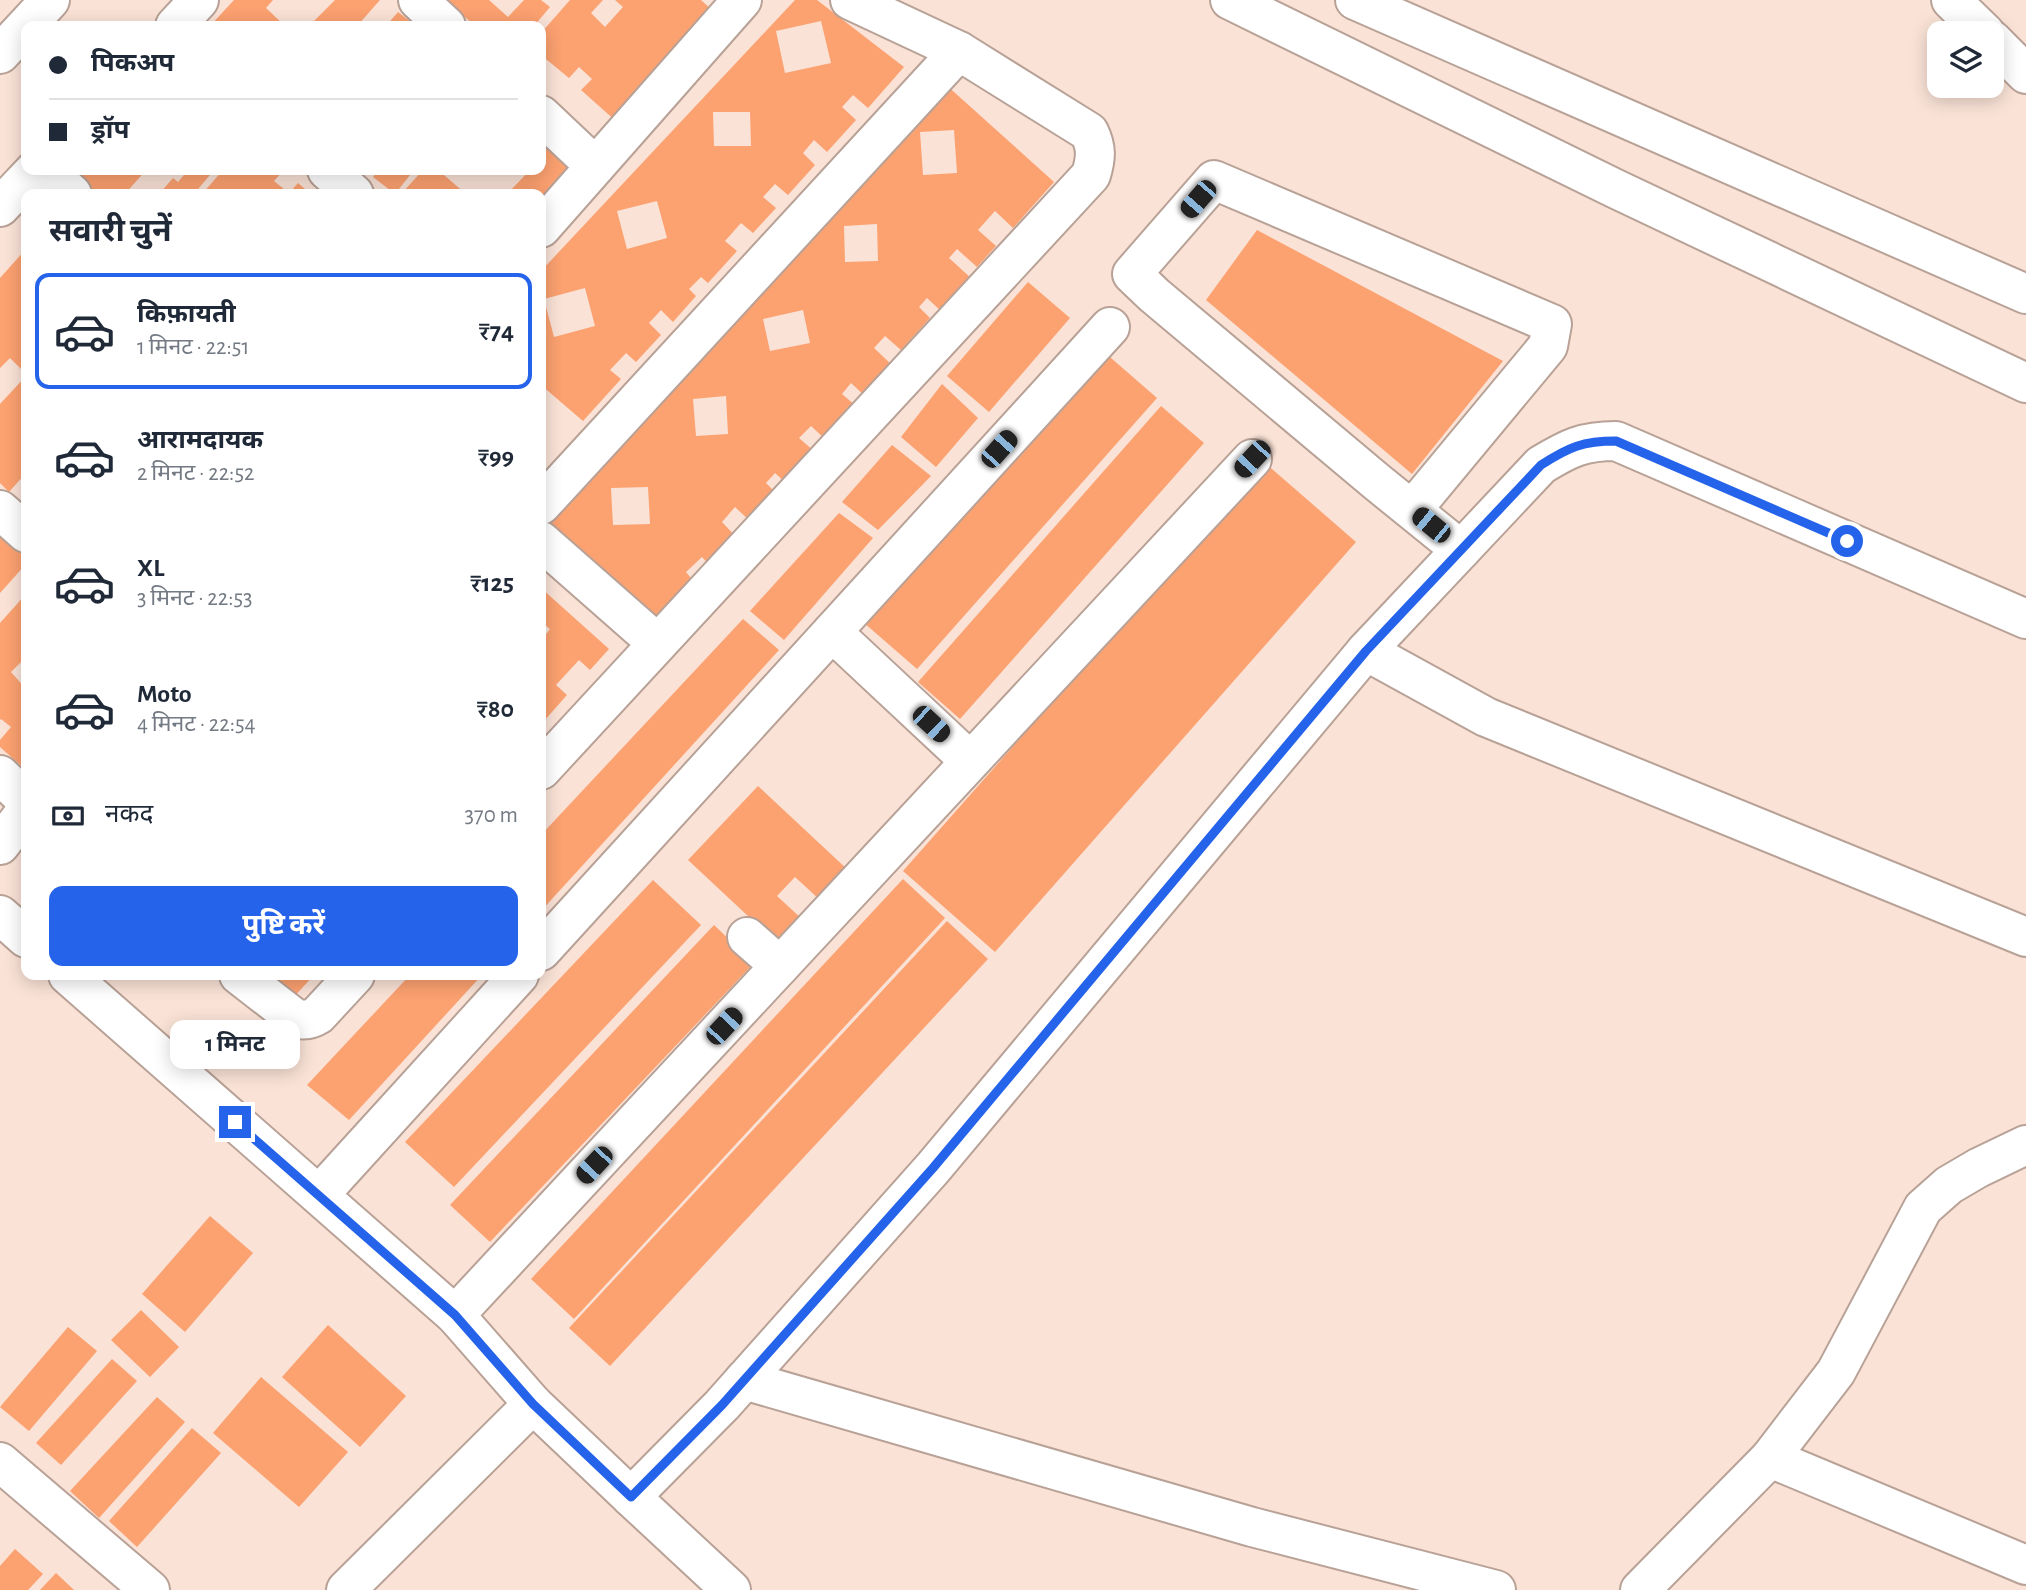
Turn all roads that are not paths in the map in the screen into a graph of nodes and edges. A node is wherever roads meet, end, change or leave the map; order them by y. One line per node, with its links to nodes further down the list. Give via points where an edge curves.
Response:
1 (50, 0): 9 (street)
2 (199, 0): 10 (street)
3 (418, 0): 11 (street)
4 (742, 0): 19 (street)
5 (850, 0): 14 (street)
6 (1230, 0): 29 (street)
7 (1356, 0): 27 (street)
8 (1951, 0): 12 (street)
9 (31, 21)
10 (180, 21)
11 (441, 21)
12 (1973, 21)
13 (21, 31): 16 (street)
14 (959, 51): 31 (street); 39 (street, via 1089,132 1096,158 1091,175)
15 (2004, 52): 17 (street)
16 (0, 54)
17 (2026, 74)
18 (546, 120): 19 (street)
19 (595, 166): 26 (street)
20 (30, 175): 25 (street)
21 (51, 175): 23 (street)
22 (333, 175): 24 (street)
23 (66, 189)
24 (348, 189)
25 (0, 207)
26 (546, 222)
27 (2026, 294)
28 (1110, 327): 38 (street)
29 (2026, 383)
30 (1252, 459): 41 (street)
31 (546, 500)
32 (0, 510): 34 (street)
33 (1412, 510): 33 (street, via 1132,274 1214,180 1552,324 1548,346); 36 (street)
34 (21, 529)
35 (546, 545): 39 (street)
36 (1461, 550): 37 (street, via 1541,465 1590,441 1616,441); 40 (street)
37 (2026, 619)
38 (832, 632): 41 (street); 51 (street)
39 (657, 643): 42 (street)
40 (1366, 651): 50 (street, via 1486,717); 60 (street, via 933,1168)
41 (970, 761): 52 (street)
42 (546, 765)
43 (0, 775): 44 (street)
44 (21, 795)
45 (21, 818): 46 (street)
46 (0, 845)
47 (0, 915): 48 (street)
48 (21, 934)
49 (747, 937): 52 (street)
50 (2026, 937)
51 (546, 946)
52 (780, 965): 59 (street)
53 (74, 980): 58 (street)
54 (245, 980): 55 (street, via 296,1019 310,1020)
55 (350, 980)
56 (514, 980): 58 (street)
57 (2026, 1145): 62 (street, via 1949,1185 1923,1208 1836,1372)
58 (319, 1195): 59 (street)
59 (455, 1315): 61 (street)
60 (744, 1380): 64 (street); 69 (street, via 1252,1527)
61 (533, 1404): 64 (street); 67 (street)
62 (1770, 1458): 65 (street); 70 (street)
63 (0, 1462): 66 (street)
64 (631, 1497): 68 (street)
65 (2026, 1565)
66 (150, 1590)
67 (346, 1590)
68 (731, 1590)
69 (1496, 1590)
70 (1640, 1590)

